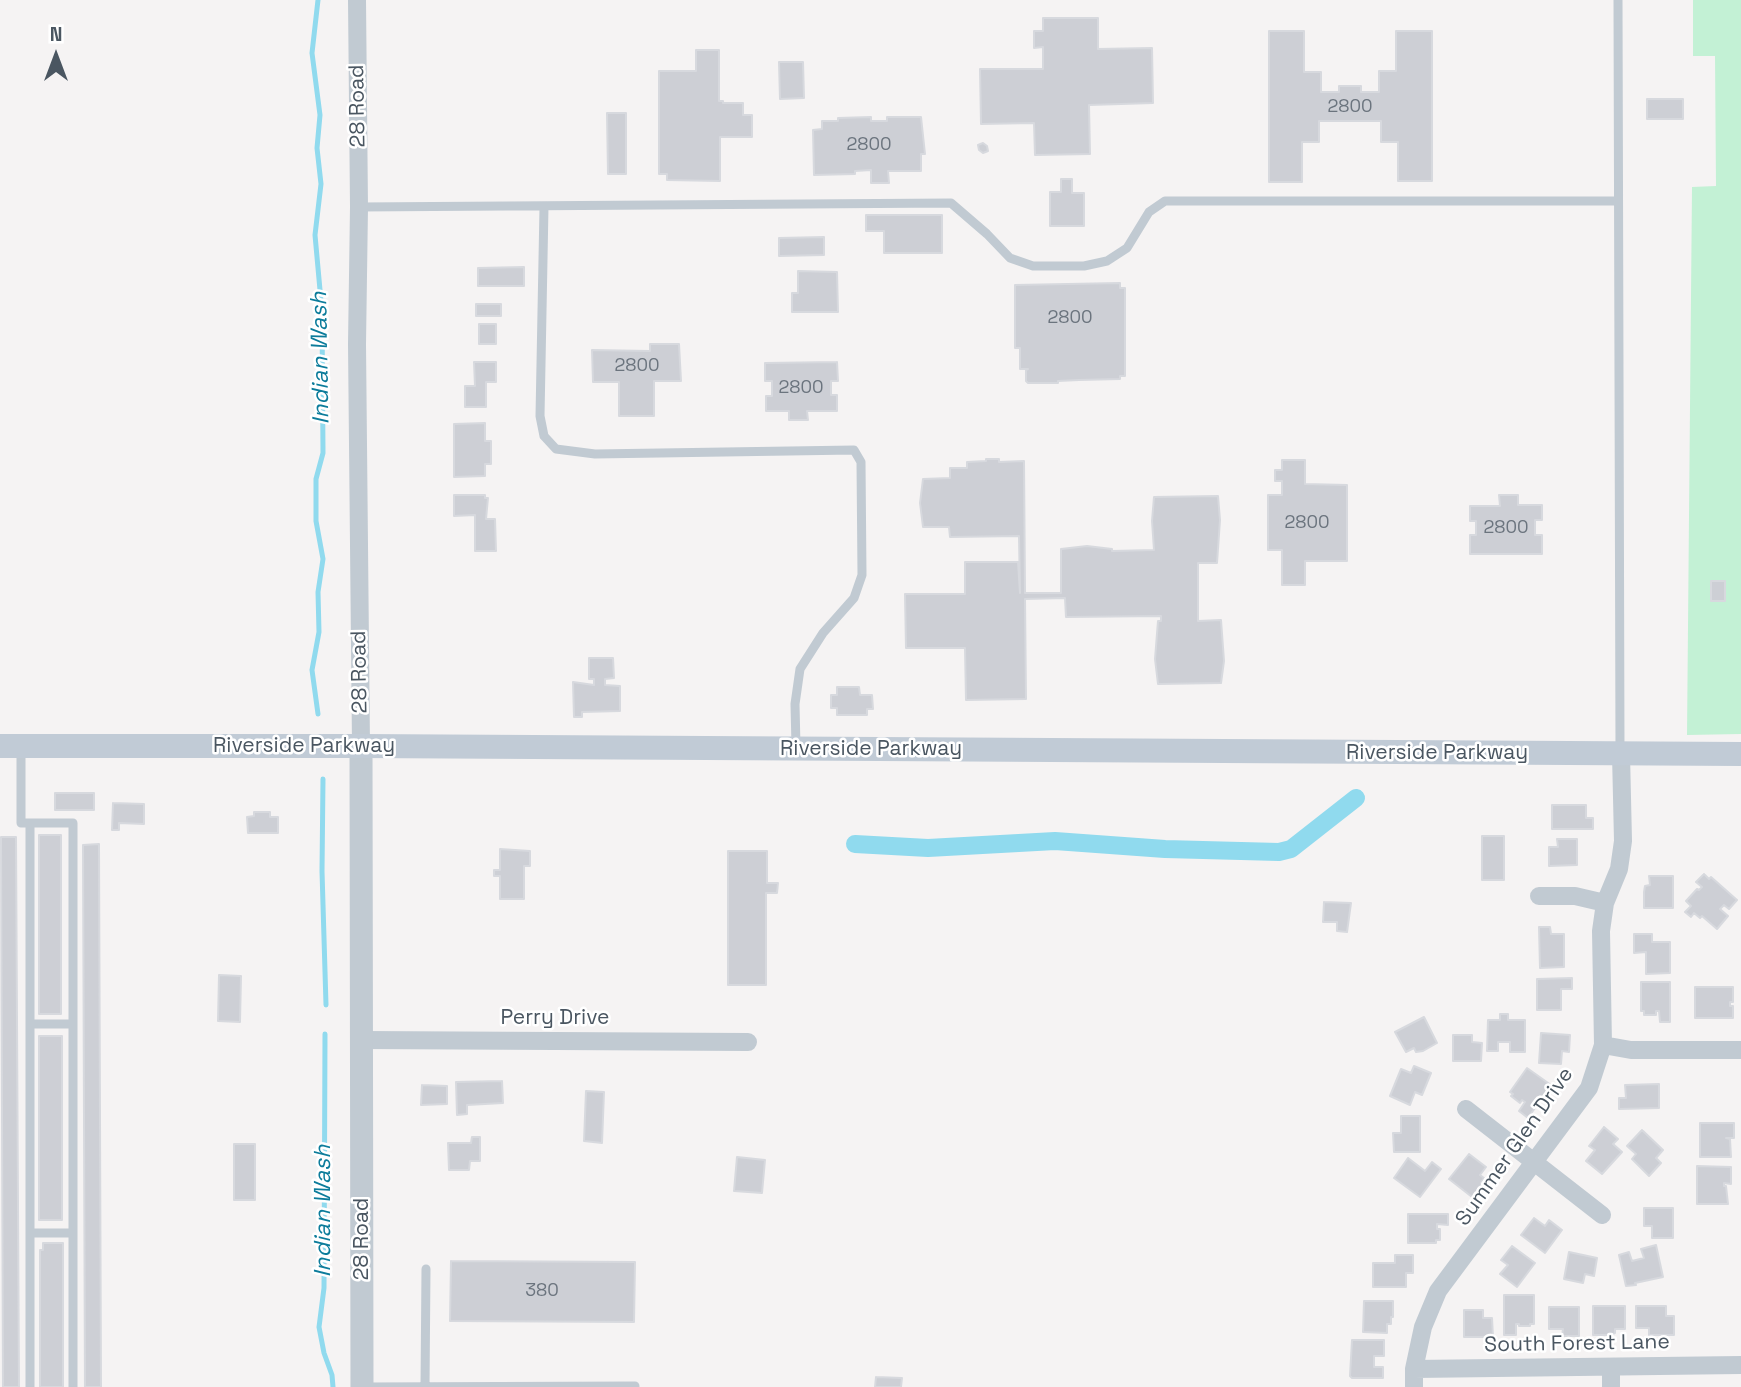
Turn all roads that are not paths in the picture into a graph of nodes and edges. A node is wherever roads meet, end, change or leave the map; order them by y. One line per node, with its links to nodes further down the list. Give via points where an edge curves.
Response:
1 (357, 0): 4 (street, 28 Road)
2 (1618, 0): 3 (lane)
3 (1618, 201): 5 (lane, via 1165,201 1149,212 1126,248 1107,261 1084,266 1034,266 1010,258 951,203); 9 (lane)
4 (359, 207): 5 (lane); 7 (street, 28 Road)
5 (544, 207): 8 (lane, via 540,416 544,436 556,449 594,454 854,450 862,462 862,575 854,598 822,633 800,669)
6 (11, 746): 7 (main road, Riverside Parkway); 11 (lane, via 21,823)
7 (361, 746): 8 (main road, Riverside Parkway); 16 (street, 28 Road)
8 (796, 748): 9 (main road, Riverside Parkway)
9 (1620, 754): 10 (main road, Riverside Parkway); 13 (street, Summer Glen Drive, via 1623,841 1619,869)
10 (1741, 754)
11 (30, 823): 14 (lane); 15 (lane, via 73,823)
12 (1539, 896): 13 (street, via 1575,896)
13 (1605, 903): 18 (street, Summer Glen Drive, via 1601,931)
14 (30, 1024): 15 (lane); 23 (lane)
15 (73, 1024): 24 (lane)
16 (362, 1041): 17 (street, Perry Drive); 32 (street, 28 Road)
17 (748, 1042)
18 (1603, 1045): 19 (street, via 1631,1050); 21 (street, Summer Glen Drive, via 1589,1088)
19 (1741, 1050)
20 (1466, 1109): 21 (street)
21 (1534, 1164): 22 (street); 28 (street, Summer Glen Drive, via 1438,1292 1423,1327)
22 (1602, 1215)
23 (30, 1233): 24 (lane); 30 (lane)
24 (73, 1233): 31 (lane)
25 (425, 1269): 33 (lane)
26 (1741, 1365): 27 (street, South Forest Lane)
27 (1611, 1367): 28 (street, South Forest Lane); 35 (street)
28 (1414, 1368): 34 (street, Summer Glen Drive)
29 (635, 1386): 33 (lane)
30 (30, 1387)
31 (73, 1387)
32 (362, 1387): 33 (lane)
33 (425, 1387)
34 (1414, 1387)
35 (1611, 1387)

